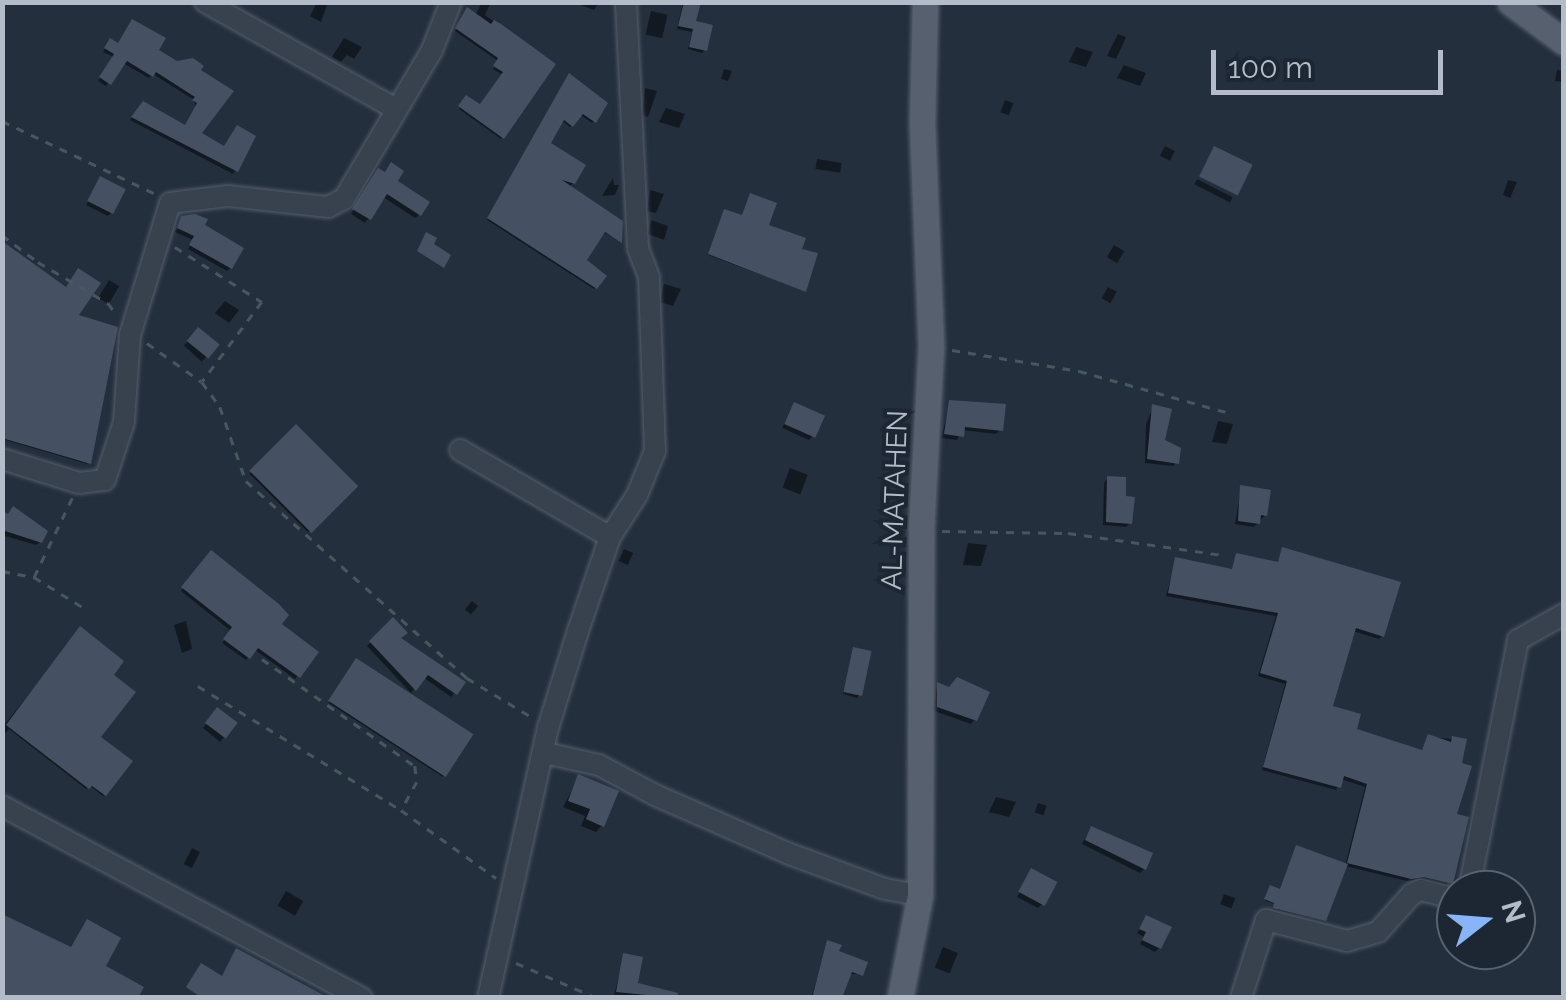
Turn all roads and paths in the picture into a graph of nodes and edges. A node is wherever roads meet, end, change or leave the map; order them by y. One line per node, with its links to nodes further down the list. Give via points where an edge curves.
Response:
1 (204, 2): 7 (street)
2 (450, 2): 7 (street, via 432,50)
3 (626, 2): 20 (street, via 656,451)
4 (925, 2): 13 (main road, AL-MATAHEN, via 922,124)
5 (1510, 2): 6 (main road)
6 (1564, 42)
7 (394, 108): 9 (street, via 337,204 228,196)
8 (2, 121): 9 (path)
9 (170, 203): 11 (street)
10 (2, 235): 12 (path, via 108,303)
11 (155, 240): 12 (street); 14 (path, via 262,302)
12 (130, 335): 14 (path); 18 (street, via 124,422 110,465 104,480)
13 (931, 347): 15 (path, via 1079,370); 19 (main road, AL-MATAHEN)
14 (202, 382): 28 (path, via 220,407 246,482 467,678)
15 (1226, 412)
16 (460, 450): 20 (street)
17 (2, 459): 18 (street)
18 (79, 483): 23 (path)
19 (920, 530): 21 (path, via 1068,533); 34 (main road, AL-MATAHEN)
20 (610, 537): 28 (street)
21 (1223, 555)
22 (2, 571): 23 (path)
23 (34, 577): 24 (path)
24 (84, 608)
25 (1564, 614): 32 (street, via 1518,640)
26 (262, 658): 31 (path, via 415,766 417,782)
27 (198, 686): 31 (path)
28 (548, 728): 29 (street)
29 (545, 753): 33 (street); 34 (street, via 599,765 788,853 885,889)
30 (2, 806): 37 (street)
31 (401, 810): 33 (path)
32 (1473, 870)
33 (510, 887): 36 (street)
34 (920, 894): 40 (main road, AL-MATAHEN)
35 (1436, 894): 41 (street, via 1412,894 1378,932 1347,941 1266,920)
36 (501, 957): 38 (street); 39 (path)
37 (362, 998)
38 (488, 998)
39 (597, 998)
40 (900, 998)
41 (1241, 998)

